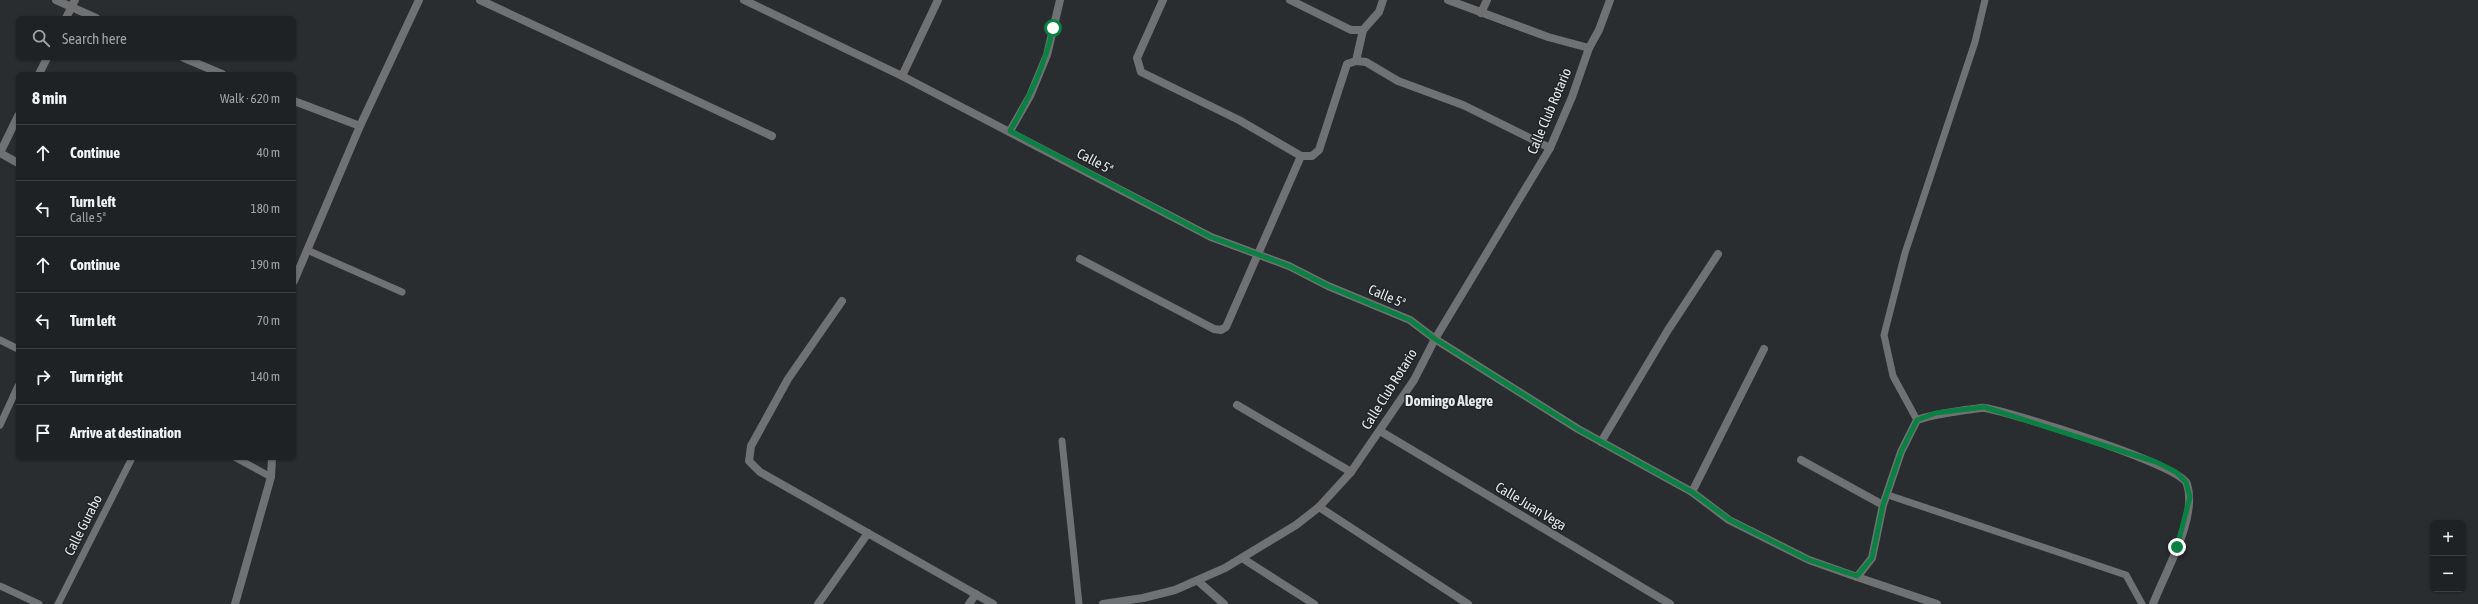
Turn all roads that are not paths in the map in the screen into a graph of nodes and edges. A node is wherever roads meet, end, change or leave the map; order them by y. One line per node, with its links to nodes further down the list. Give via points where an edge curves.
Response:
1 (56, 0): 14 (street)
2 (418, 0): 28 (street)
3 (480, 0): 30 (street)
4 (744, 0): 25 (street, Calle 5ª)
5 (938, 0): 25 (street)
6 (1060, 0): 29 (street, via 1047,55 1030,96)
7 (1163, 0): 33 (street, via 1137,58 1141,72 1238,120)
8 (1290, 0): 18 (street, via 1351,30)
9 (1383, 0): 18 (street, via 1379,12)
10 (1448, 0): 15 (street)
11 (1487, 0): 15 (street)
12 (1610, 0): 19 (street, Calle Club Rotario)
13 (1984, 0): 48 (lane, via 1975,42 1905,253 1884,335 1893,376)
14 (73, 4): 16 (street); 17 (street)
15 (1481, 13): 19 (street, via 1548,37)
16 (67, 16)
17 (93, 16)
18 (1363, 30): 22 (street)
19 (1589, 48): 31 (street, Calle Club Rotario)
20 (46, 60): 23 (street)
21 (189, 60): 24 (street)
22 (1356, 61): 31 (street, via 1366,62 1398,81 1463,105); 33 (street, via 1347,64 1319,150 1312,156)
23 (40, 72)
24 (217, 72)
25 (902, 76): 29 (street, Calle 5ª)
26 (296, 102): 28 (street)
27 (16, 120): 32 (street)
28 (360, 126): 35 (street)
29 (1010, 131): 36 (street, Calle 5ª, via 1211,237)
30 (772, 136)
31 (1550, 148): 42 (street, Calle Club Rotario)
32 (0, 153): 34 (street)
33 (1301, 156): 36 (street)
34 (16, 162)
35 (307, 250): 39 (street); 40 (lane)
36 (1256, 254): 38 (street, via 1226,327 1221,330 1214,329); 42 (street, Calle 5ª, via 1410,320)
37 (1718, 254): 52 (street)
38 (1080, 259)
39 (296, 276)
40 (402, 292)
41 (842, 301): 63 (street, via 788,380 750,446 749,461 760,472)
42 (1435, 339): 50 (street, Calle Club Rotario, via 1414,380); 52 (street, Calle 5ª)
43 (0, 340): 44 (lane)
44 (16, 348)
45 (1764, 349): 59 (street)
46 (16, 390): 49 (lane)
47 (1237, 405): 57 (street)
48 (1917, 420): 60 (street, via 1903,446); 83 (street, via 1936,413 1984,407 2134,454 2176,472 2186,482 2190,497 2188,511 2177,547)
49 (0, 425)
50 (1380, 431): 57 (street, Calle Club Rotario); 80 (street, Calle Juan Vega)
51 (1062, 441): 75 (lane)
52 (1600, 442): 59 (street, Calle 5ª)
53 (131, 460): 70 (lane, Calle Gurabo)
54 (240, 460): 58 (lane)
55 (272, 460): 58 (street)
56 (1801, 460): 61 (street)
57 (1351, 472): 62 (street, Calle Club Rotario)
58 (271, 477): 71 (street)
59 (1692, 492): 65 (street, Calle 5ª, via 1730,520 1809,560)
60 (1888, 495): 61 (street); 82 (lane, via 2126,575)
61 (1883, 505): 65 (street, via 1872,558)
62 (1319, 507): 64 (street, Calle Club Rotario, via 1296,525); 79 (street)
63 (868, 533): 68 (street); 72 (street)
64 (1242, 558): 66 (street, Calle Club Rotario); 78 (street)
65 (1857, 576): 81 (street, Calle 5ª)
66 (1198, 581): 76 (street, Calle Club Rotario, via 1143,598); 77 (street)
67 (0, 586): 69 (lane)
68 (976, 594): 73 (street); 74 (street)
69 (39, 604)
70 (58, 604)
71 (235, 604)
72 (818, 604)
73 (970, 604)
74 (994, 604)
75 (1079, 604)
76 (1103, 604)
77 (1224, 604)
78 (1314, 604)
79 (1468, 604)
80 (1670, 604)
81 (1937, 604)
82 (2142, 604)
83 (2153, 604)

